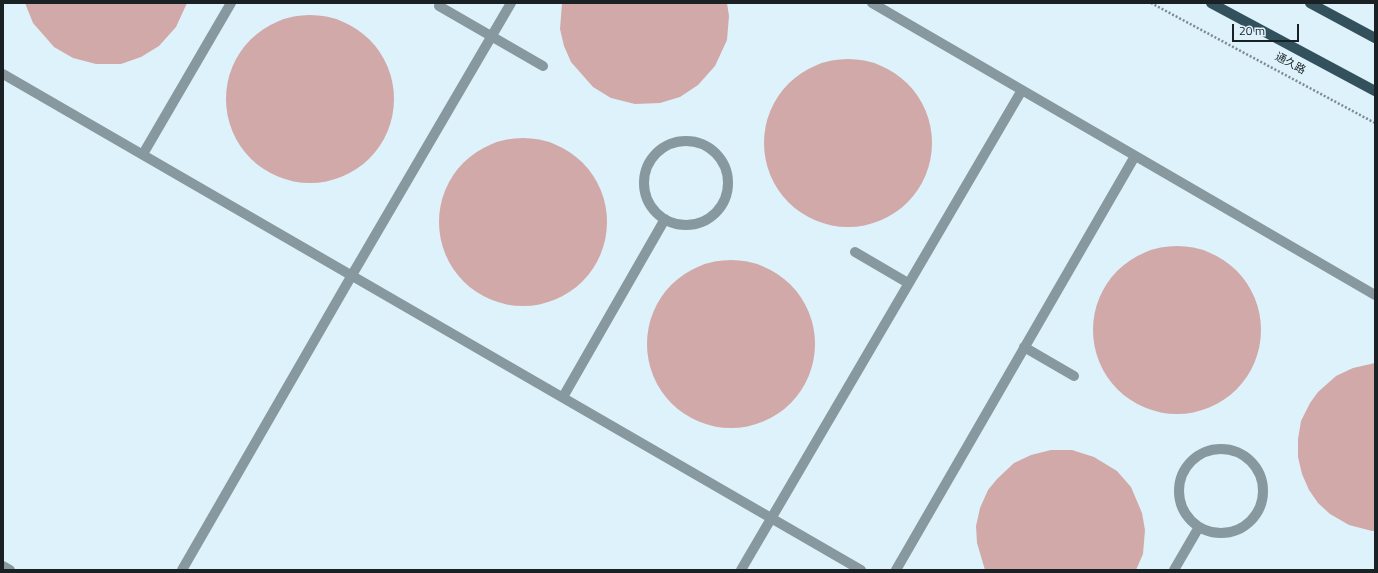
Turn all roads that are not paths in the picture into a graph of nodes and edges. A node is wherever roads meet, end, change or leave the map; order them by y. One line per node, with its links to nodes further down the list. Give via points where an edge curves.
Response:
1 (231, 3): 13 (lane)
2 (511, 3): 7 (lane)
3 (872, 3): 11 (lane)
4 (1211, 3): 12 (main road, 通久路)
5 (1310, 3): 8 (main road)
6 (439, 6): 7 (lane)
7 (491, 36): 9 (lane); 17 (lane)
8 (1375, 38)
9 (542, 66)
10 (3, 74): 13 (lane)
11 (1022, 90): 14 (lane); 18 (lane)
12 (1375, 91)
13 (143, 154): 17 (lane)
14 (1135, 156): 19 (lane); 20 (lane)
15 (665, 219): 15 (lane, via 652,208 644,189 646,170 655,155 668,145 684,141 702,144 714,152 725,167 728,182 726,198 715,215 700,223 682,225); 22 (lane)
16 (855, 252): 18 (lane)
17 (352, 275): 22 (lane); 27 (lane)
18 (908, 283): 23 (lane)
19 (1375, 295)
20 (1024, 348): 21 (lane); 30 (lane)
21 (1074, 376)
22 (563, 398): 23 (lane)
23 (771, 518): 28 (lane); 29 (lane)
24 (1199, 527): 24 (lane, via 1186,516 1179,497 1180,478 1189,463 1202,453 1218,449 1236,452 1248,460 1259,475 1263,490 1260,506 1248,523 1234,531 1216,533); 31 (lane)
25 (3, 566): 26 (lane)
26 (10, 570)
27 (182, 570)
28 (741, 570)
29 (861, 570)
30 (896, 570)
31 (1174, 570)

